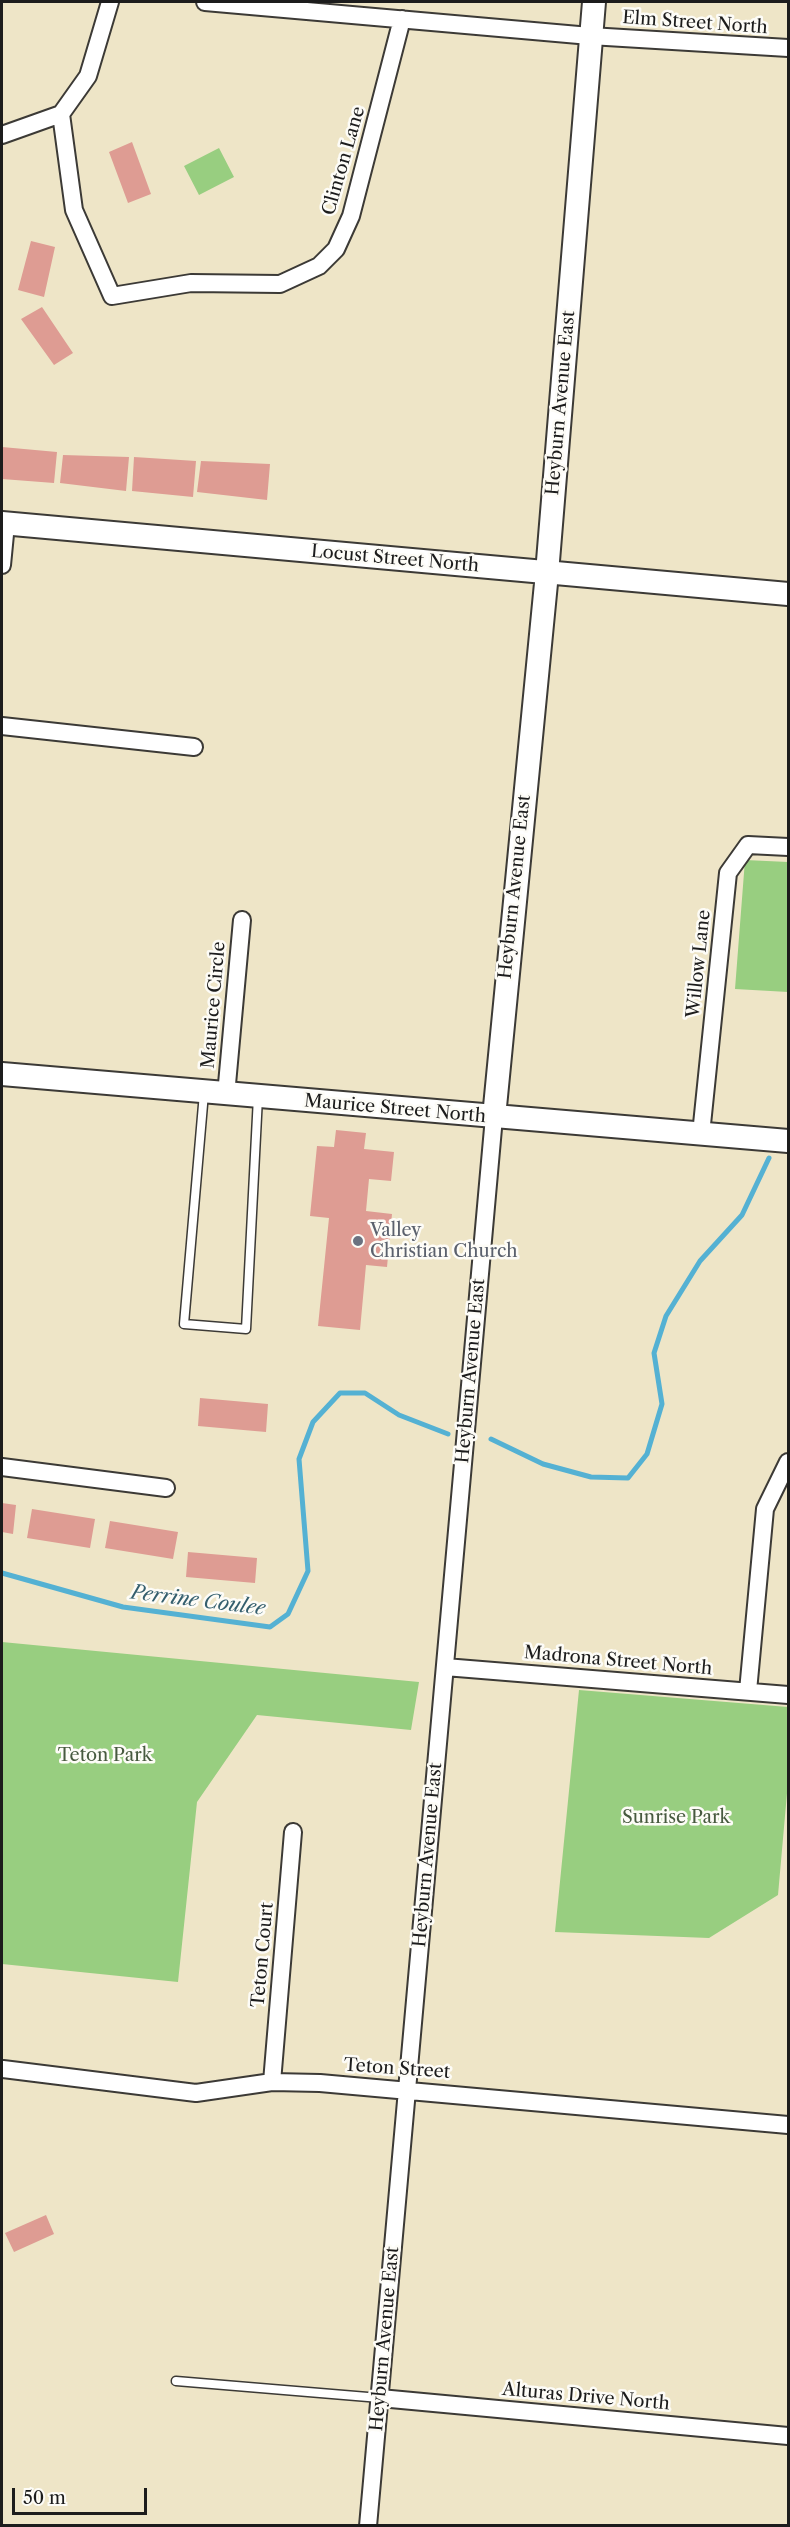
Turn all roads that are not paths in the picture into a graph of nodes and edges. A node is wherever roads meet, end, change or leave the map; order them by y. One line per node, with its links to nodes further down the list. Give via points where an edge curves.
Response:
1 (110, 2): 8 (street, via 88,76)
2 (205, 2): 4 (street, Elm Street North)
3 (594, 2): 6 (street, Heyburn Avenue East)
4 (356, 8): 5 (street, Elm Street North)
5 (402, 19): 6 (street, Elm Street North); 8 (street, Clinton Lane, via 351,216 336,249 319,266 282,283 191,283 112,296 74,210)
6 (590, 36): 7 (street, Elm Street North); 12 (street, Heyburn Avenue East)
7 (789, 48)
8 (62, 114): 9 (street)
9 (2, 135)
10 (4, 524): 11 (street); 12 (street, Locust Street North)
11 (2, 565)
12 (547, 573): 13 (street, Locust Street North); 21 (street, Heyburn Avenue East)
13 (789, 594)
14 (2, 726): 15 (street)
15 (194, 747)
16 (789, 847): 22 (street, Willow Lane, via 748,845 728,873)
17 (242, 920): 19 (street, Maurice Circle)
18 (2, 1074): 19 (street, Maurice Street North)
19 (215, 1094): 20 (street, Maurice Street North); 20 (lane, via 184,1324 246,1329)
20 (258, 1097): 21 (street, Maurice Street North)
21 (494, 1117): 22 (street, Maurice Street North); 27 (street, Heyburn Avenue East)
22 (701, 1134): 23 (street, Maurice Street North)
23 (789, 1141)
24 (789, 1462): 28 (street, via 765,1509)
25 (2, 1467): 26 (street)
26 (166, 1488)
27 (445, 1667): 28 (street, Madrona Street North); 33 (street, Heyburn Avenue East)
28 (748, 1691): 29 (street, Madrona Street North)
29 (789, 1695)
30 (293, 1833): 32 (street, Teton Court)
31 (3, 2069): 32 (street, Teton Street, via 196,2093)
32 (272, 2082): 33 (street, Teton Street)
33 (407, 2089): 34 (street, Teton Street); 36 (street, Heyburn Avenue East)
34 (789, 2125)
35 (176, 2381): 36 (lane)
36 (380, 2398): 37 (street, Alturas Drive North); 38 (street, Heyburn Avenue East)
37 (789, 2436)
38 (369, 2526)

